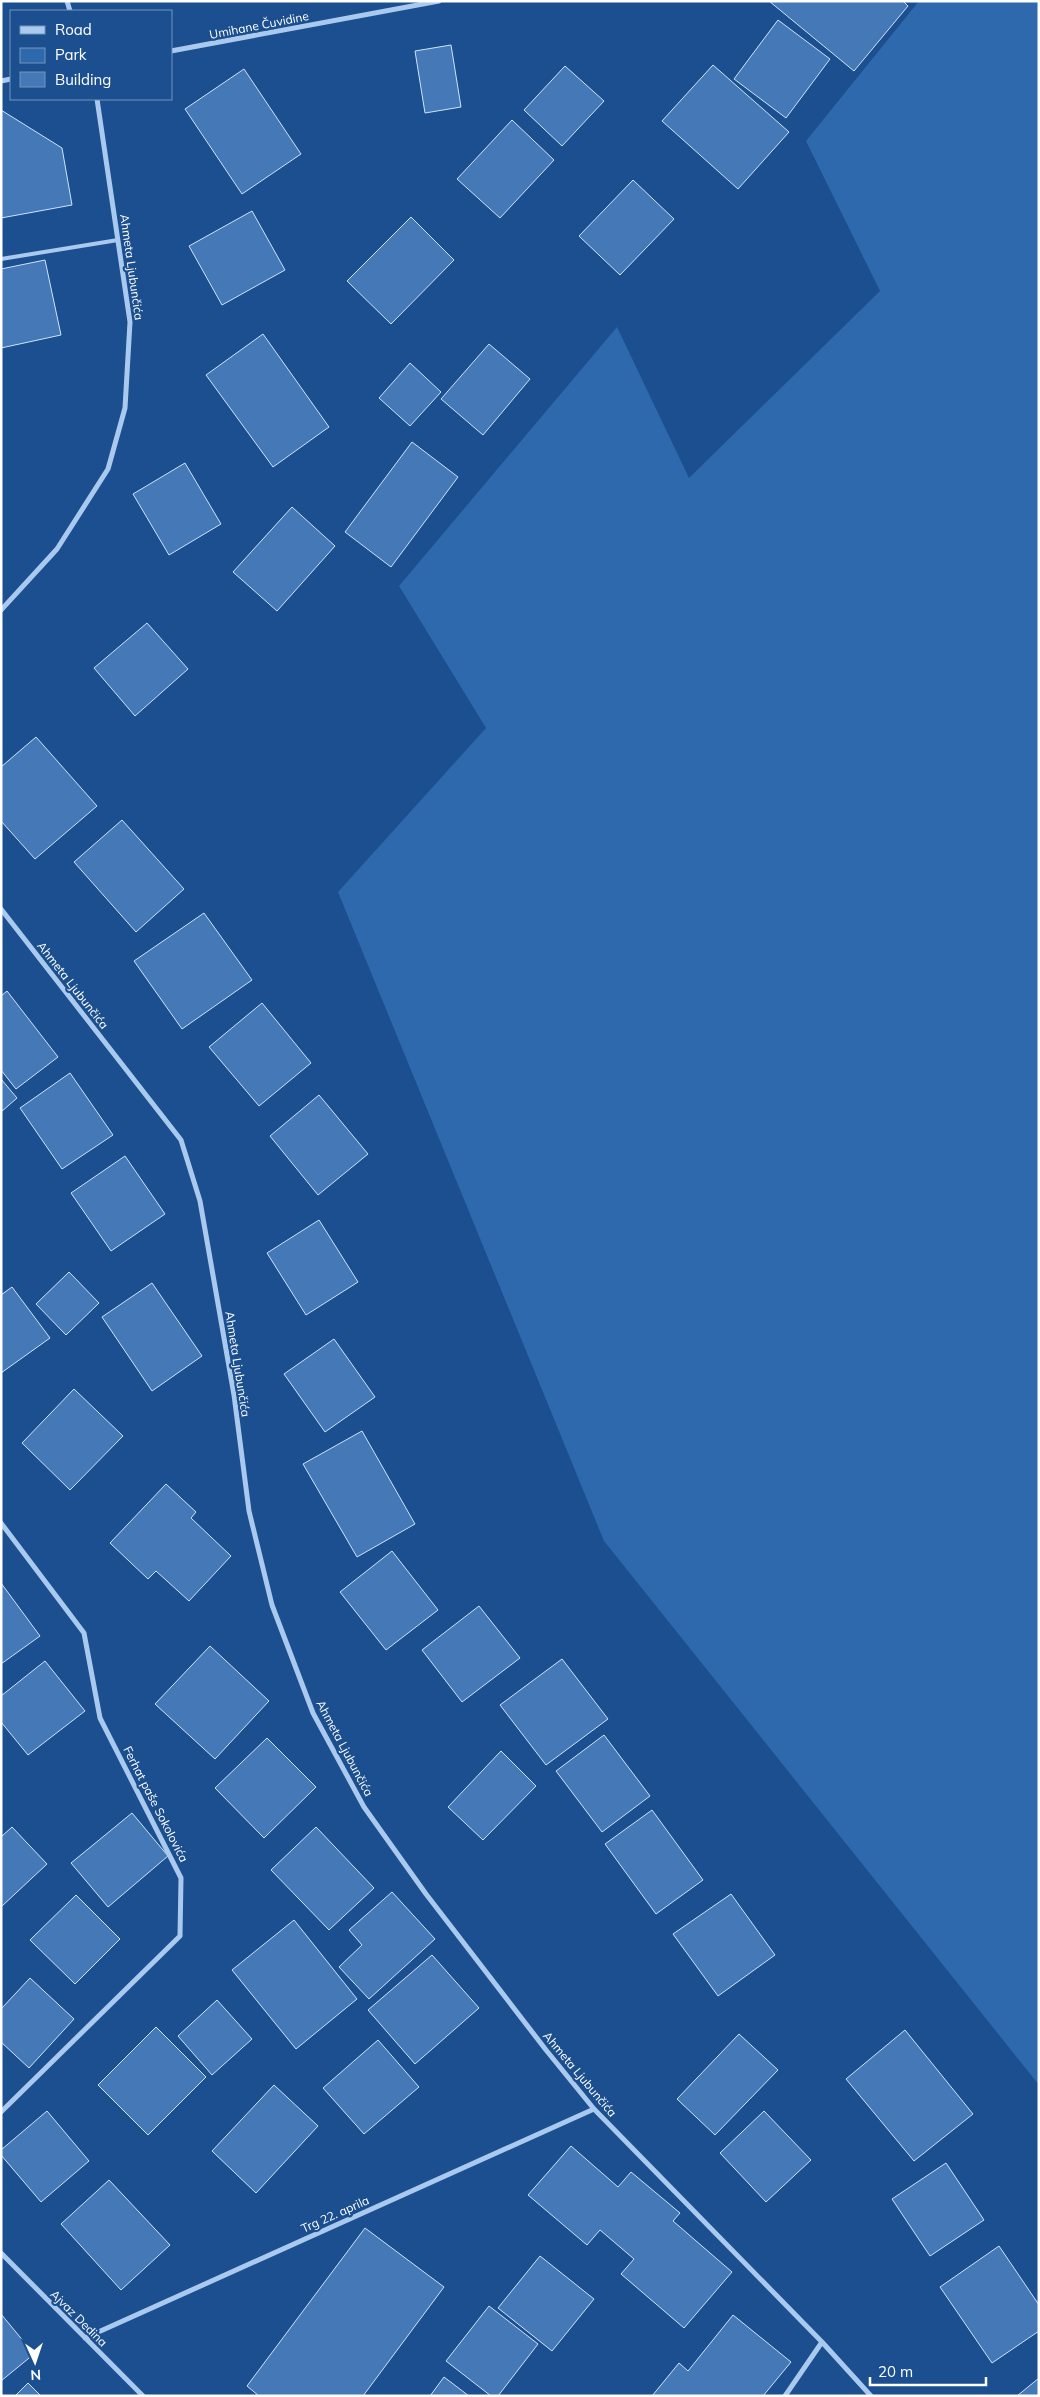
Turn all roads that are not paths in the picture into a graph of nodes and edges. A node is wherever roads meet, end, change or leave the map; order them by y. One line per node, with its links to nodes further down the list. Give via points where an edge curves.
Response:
1 (439, 1): 2 (street, Umihane Čuvidine)
2 (172, 51)
3 (97, 100): 4 (street, Ahmeta Ljubunčića)
4 (118, 240): 5 (lane); 6 (street, Ahmeta Ljubunčića, via 130,322 125,408 108,469 57,549)
5 (1, 259)
6 (1, 610)
7 (1, 909): 9 (street, Ahmeta Ljubunčića, via 181,1140 200,1201 234,1395 249,1511 272,1605 313,1713 364,1806 438,1910)
8 (1, 1523): 10 (street, Ferhat paše Sokolovića, via 84,1633 100,1718 182,1878 180,1936)
9 (594, 2109): 12 (street, Trg 22. aprila); 13 (street, Ahmeta Ljubunčića)
10 (1, 2112)
11 (1, 2252): 12 (street, Ajvaz Dedina)
12 (84, 2338): 14 (street, Ajvaz Dedina)
13 (822, 2342): 15 (street); 16 (street, Ahmeta Ljubunčića)
14 (143, 2396)
15 (785, 2396)
16 (871, 2396)

